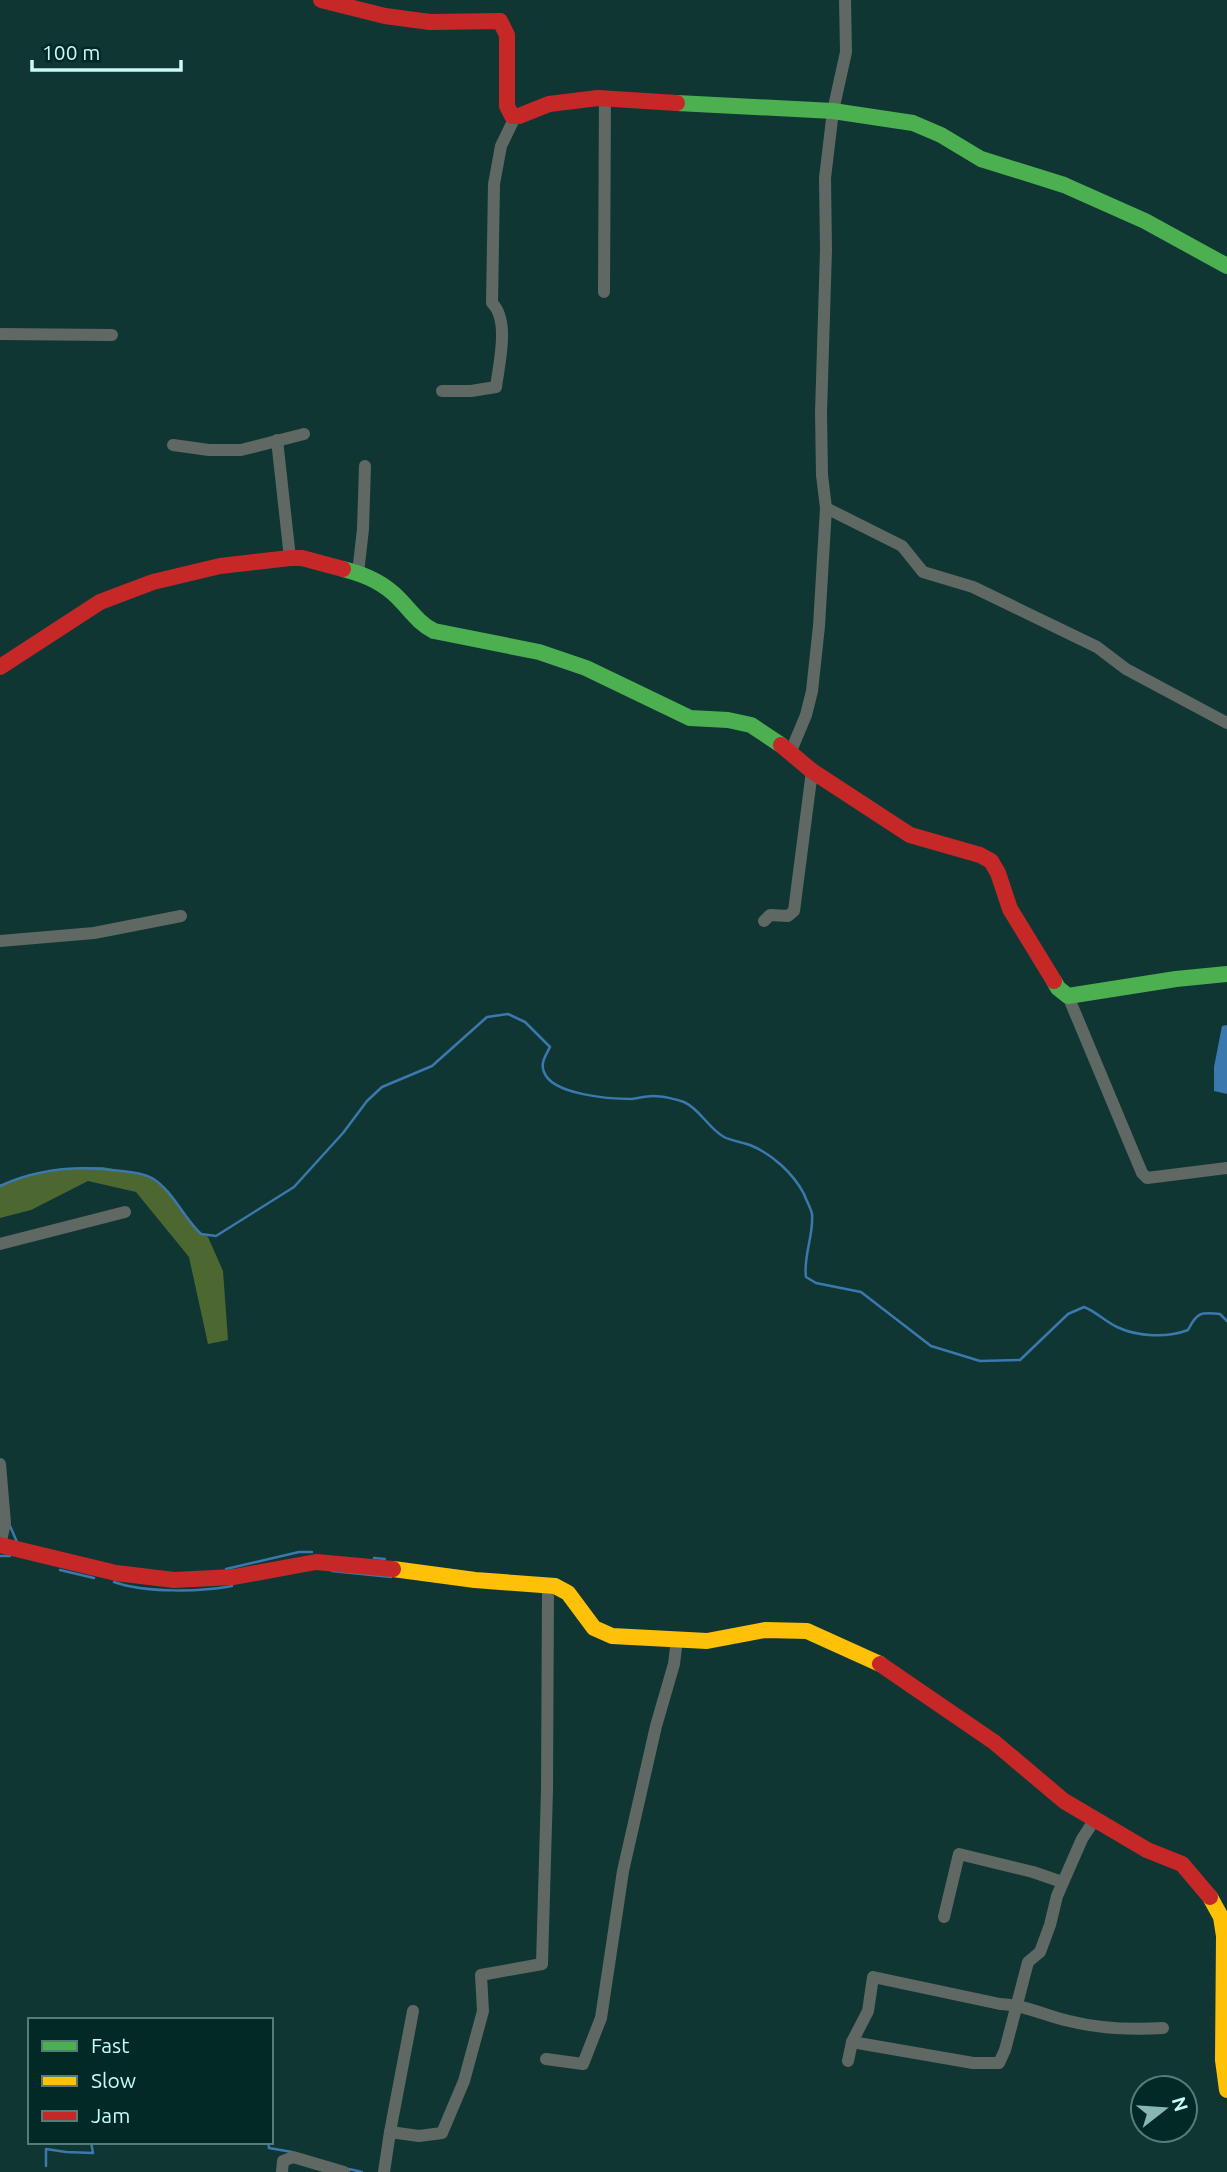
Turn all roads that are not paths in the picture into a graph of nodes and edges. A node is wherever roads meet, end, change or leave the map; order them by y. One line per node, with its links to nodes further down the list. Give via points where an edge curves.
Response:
1 (321, 0): 5 (street, via 430,22 500,21 506,35 507,106 509,115)
2 (845, 0): 4 (street, via 846,52)
3 (605, 98): 4 (street); 5 (street, via 550,104); 7 (street)
4 (833, 111): 6 (street, via 913,123 981,159 1064,185); 15 (street, via 825,178 821,413)
5 (515, 117): 10 (street, via 501,146 494,184 492,303 501,314 502,328 496,387)
6 (1226, 262)
7 (604, 292)
8 (0, 334): 9 (street)
9 (113, 335)
10 (442, 391)
11 (304, 434): 12 (street)
12 (277, 440): 13 (street, via 241,450); 16 (street)
13 (173, 445)
14 (365, 466): 17 (street)
15 (826, 508): 19 (street, via 902,546 923,572 973,587 1097,647 1135,674); 20 (street, via 812,691)
16 (290, 558): 17 (street); 18 (street, via 220,566 153,582 100,602)
17 (358, 573): 20 (street, via 377,581 434,631 539,652 586,668 690,718 751,725)
18 (0, 667)
19 (1227, 723)
20 (791, 751): 21 (street)
21 (812, 771): 23 (street, via 794,911 788,916 770,915); 26 (street, via 910,835 991,861 1010,909 1058,988)
22 (181, 916): 24 (street, via 94,933)
23 (764, 921)
24 (0, 941)
25 (1227, 974): 26 (street)
26 (1068, 996): 27 (street, via 1142,1173 1147,1178)
27 (1227, 1168)
28 (125, 1212): 29 (street)
29 (0, 1244)
30 (0, 1464): 31 (street, via 5,1523)
31 (0, 1547): 32 (street, via 135,1577 234,1577 301,1562 328,1562)
32 (548, 1586): 33 (street, via 568,1593 594,1628 612,1636); 44 (street, via 541,1964 481,1975 483,2011 464,2081 442,2133)
33 (677, 1639): 34 (street, via 707,1641 765,1630 807,1631 889,1669 994,1742 1064,1801); 41 (street, via 623,1871 601,2018 583,2064)
34 (1095, 1819): 35 (street); 43 (street, via 1147,1850 1182,1864 1214,1901 1224,1936)
35 (1062, 1882): 36 (street, via 959,1854); 37 (street, via 1040,1952 1028,1962)
36 (944, 1917)
37 (1017, 2005): 39 (street, via 1096,2027); 40 (street, via 999,2063 973,2063); 40 (street, via 873,1977 868,2011)
38 (412, 2011): 44 (street)
39 (1163, 2028)
40 (852, 2042): 42 (street)
41 (546, 2059)
42 (848, 2061)
43 (1227, 2090)
44 (390, 2132): 47 (street)
45 (282, 2172): 46 (street, via 283,2161 293,2157)
46 (344, 2172)
47 (384, 2172)

